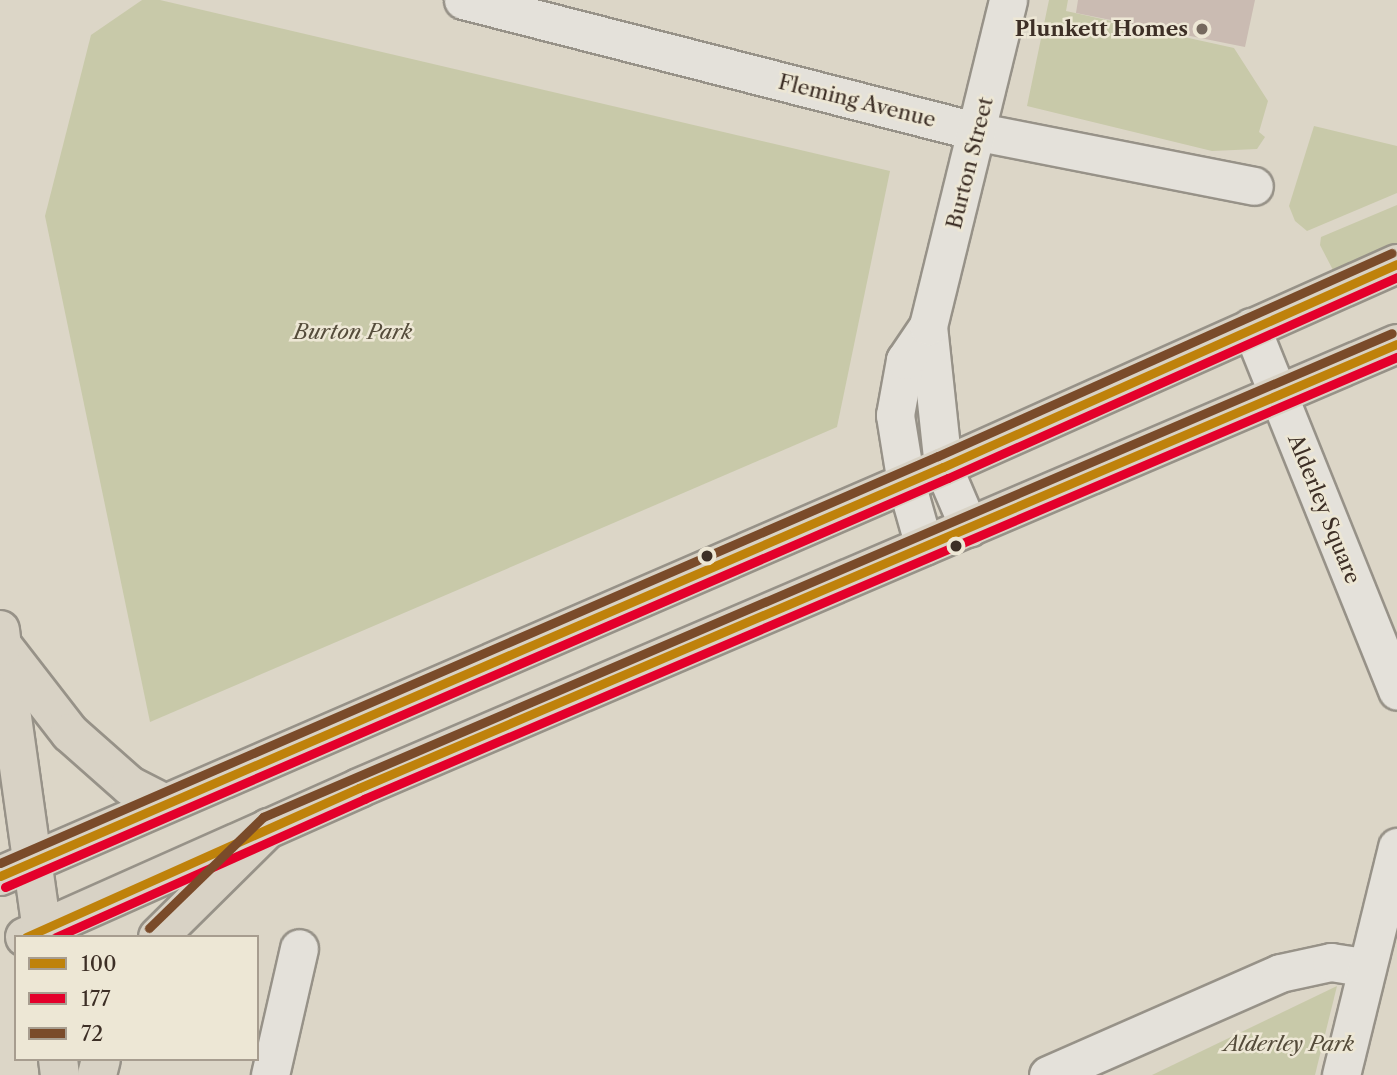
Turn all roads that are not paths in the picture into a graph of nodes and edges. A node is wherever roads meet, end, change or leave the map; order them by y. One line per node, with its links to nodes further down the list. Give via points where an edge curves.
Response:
1 (463, 0): 3 (street, Fleming Avenue)
2 (1008, 0): 3 (street, Burton Street)
3 (979, 132): 4 (street, Fleming Avenue); 6 (street, Burton Street)
4 (1254, 186)
5 (1397, 264): 7 (main road)
6 (928, 326): 10 (street, Burton Street); 11 (street, Burton Street, via 905,360 895,415)
7 (1251, 327): 9 (street, Alderley Square); 10 (main road)
8 (1397, 344): 9 (main road)
9 (1279, 394): 12 (main road); 15 (street, Alderley Square)
10 (943, 467): 11 (main road); 12 (street, Burton Street)
11 (906, 483): 13 (street, Burton Street); 16 (main road)
12 (969, 528): 13 (main road)
13 (925, 546): 17 (main road)
14 (1, 638): 16 (main road, via 78,741 130,786); 19 (main road)
15 (1397, 691)
16 (165, 804): 19 (main road)
17 (268, 828): 21 (main road); 22 (main road)
18 (1397, 847): 24 (street)
19 (16, 869): 20 (main road)
20 (32, 935)
21 (34, 935)
22 (160, 935)
23 (299, 947): 25 (street)
24 (1367, 968): 26 (street, via 1331,962 1280,973); 27 (street)
25 (270, 1075)
26 (1048, 1075)
27 (1341, 1075)

